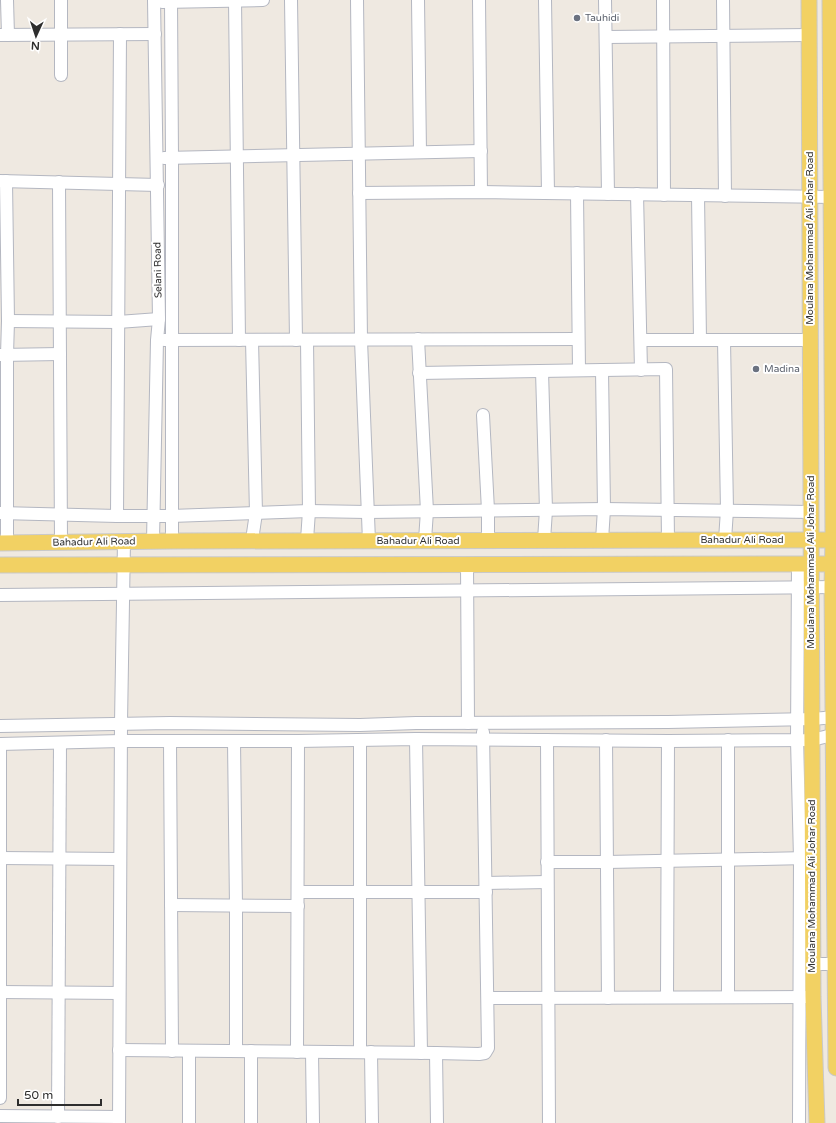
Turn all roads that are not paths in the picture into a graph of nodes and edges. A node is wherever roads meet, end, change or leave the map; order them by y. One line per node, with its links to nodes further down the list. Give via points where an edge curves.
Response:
1 (7, 0): 20 (street)
2 (61, 0): 17 (street)
3 (235, 0): 4 (street); 16 (street); 31 (street)
4 (263, 0)
5 (292, 0): 30 (street)
6 (357, 0): 29 (street)
7 (418, 0): 28 (street)
8 (479, 0): 27 (street)
9 (545, 0): 40 (street)
10 (605, 0): 24 (street)
11 (664, 0): 22 (street)
12 (723, 0): 23 (street)
13 (809, 0): 21 (main road, Moulana Mohammad Ali Johar Road)
14 (830, 0): 26 (main road)
15 (154, 1): 16 (street); 19 (street, Selani Road)
16 (171, 1): 32 (street, Selani Road)
17 (62, 34): 18 (street); 20 (street); 25 (street)
18 (120, 34): 19 (street); 36 (street)
19 (155, 34): 33 (street, Selani Road)
20 (4, 35)
21 (809, 35): 23 (street); 47 (main road, Moulana Mohammad Ali Johar Road)
22 (664, 36): 23 (street); 24 (street); 44 (street)
23 (724, 36): 46 (street)
24 (606, 37): 42 (street)
25 (61, 75)
26 (833, 92): 48 (main road)
27 (481, 151): 28 (street); 38 (street)
28 (420, 152): 29 (street)
29 (358, 154): 30 (street); 39 (street)
30 (294, 155): 31 (street); 60 (street)
31 (237, 156): 32 (street); 58 (street)
32 (172, 157): 33 (street); 57 (street, Selani Road)
33 (157, 158): 37 (street, Selani Road)
34 (3, 181): 35 (street); 51 (street)
35 (59, 182): 36 (street); 52 (street)
36 (119, 184): 37 (street); 53 (street)
37 (158, 185): 50 (street, Selani Road)
38 (482, 192): 39 (street); 40 (street)
39 (359, 193): 61 (street)
40 (548, 193): 41 (street)
41 (577, 193): 42 (street); 55 (street)
42 (608, 194): 43 (street)
43 (637, 194): 44 (street); 62 (street)
44 (664, 195): 45 (street)
45 (698, 195): 46 (street); 63 (street)
46 (725, 196): 47 (street)
47 (810, 197): 48 (street); 65 (main road, Moulana Mohammad Ali Johar Road)
48 (832, 197): 49 (main road)
49 (834, 267): 86 (main road)
50 (159, 319): 53 (street); 56 (street, Selani Road)
51 (8, 321): 52 (street); 67 (street)
52 (60, 321): 53 (street); 66 (street)
53 (118, 322): 87 (street)
54 (418, 339): 55 (street); 61 (street); 72 (street)
55 (578, 339): 68 (street)
56 (157, 340): 57 (street); 88 (street, Selani Road)
57 (172, 340): 58 (street); 89 (street, Selani Road)
58 (239, 340): 59 (street)
59 (252, 340): 60 (street); 84 (street)
60 (301, 340): 61 (street); 79 (street)
61 (360, 340): 81 (street)
62 (641, 340): 63 (street); 70 (street)
63 (700, 340): 64 (street)
64 (724, 340): 65 (street); 78 (street)
65 (810, 340): 82 (main road, Moulana Mohammad Ali Johar Road)
66 (60, 354): 67 (street); 85 (street)
67 (3, 355): 83 (street)
68 (579, 370): 69 (street); 71 (street)
69 (602, 370): 70 (street); 74 (street)
70 (641, 370): 77 (street, via 666,369)
71 (542, 371): 72 (street); 76 (street)
72 (419, 373): 80 (street)
73 (483, 415): 75 (street)
74 (604, 509): 76 (street); 77 (street); 96 (street)
75 (488, 510): 76 (street); 80 (street); 94 (street)
76 (546, 510): 95 (street)
77 (668, 510): 78 (street); 97 (street)
78 (726, 510): 82 (street); 98 (street)
79 (309, 511): 81 (street); 84 (street); 92 (street)
80 (426, 511): 81 (street); 93 (street)
81 (367, 512): 103 (street)
82 (811, 512): 99 (main road, Moulana Mohammad Ali Johar Road)
83 (3, 513): 85 (street); 105 (street)
84 (256, 513): 89 (street); 91 (street)
85 (61, 514): 87 (street); 104 (street)
86 (834, 515): 100 (main road)
87 (117, 516): 88 (street)
88 (154, 516): 89 (street); 102 (street, Selani Road)
89 (171, 516): 90 (street, Selani Road)
90 (172, 540): 91 (main road, Bahadur Ali Road); 102 (main road, Bahadur Ali Road)
91 (252, 540): 92 (main road, Bahadur Ali Road)
92 (307, 540): 103 (main road, Bahadur Ali Road)
93 (425, 540): 94 (main road, Bahadur Ali Road); 103 (main road, Bahadur Ali Road)
94 (488, 540): 95 (main road, Bahadur Ali Road)
95 (544, 540): 96 (main road, Bahadur Ali Road)
96 (602, 540): 97 (main road, Bahadur Ali Road)
97 (668, 540): 98 (main road, Bahadur Ali Road)
98 (725, 540): 99 (main road, Bahadur Ali Road)
99 (811, 540): 100 (main road, Bahadur Ali Road); 110 (main road, Moulana Mohammad Ali Johar Road)
100 (834, 540): 109 (main road)
101 (124, 541): 102 (main road, Bahadur Ali Road); 104 (main road, Bahadur Ali Road); 107 (street)
102 (153, 541)
103 (369, 541)
104 (61, 542): 105 (main road, Bahadur Ali Road)
105 (3, 543)
106 (0, 564): 107 (main road)
107 (123, 564): 108 (main road); 114 (street)
108 (467, 564): 110 (main road); 113 (street)
109 (834, 564): 110 (main road); 112 (main road)
110 (805, 565): 111 (main road, Moulana Mohammad Ali Johar Road)
111 (804, 587): 112 (street); 113 (street); 117 (main road, Moulana Mohammad Ali Johar Road)
112 (834, 587): 116 (main road)
113 (467, 591): 114 (street); 119 (street)
114 (123, 593): 115 (street); 118 (street)
115 (0, 595)
116 (835, 718): 117 (street); 122 (main road)
117 (805, 719): 120 (street); 129 (main road, Moulana Mohammad Ali Johar Road)
118 (121, 723): 119 (street); 121 (street); 130 (street)
119 (468, 723): 120 (street)
120 (483, 723): 124 (street)
121 (0, 726)
122 (835, 734): 129 (street); 154 (main road)
123 (416, 739): 124 (street); 125 (street); 149 (street)
124 (484, 739): 126 (street); 146 (street)
125 (360, 740): 133 (street); 148 (street)
126 (547, 740): 127 (street); 143 (street)
127 (606, 740): 134 (street); 144 (street)
128 (728, 740): 129 (street); 134 (street); 141 (street)
129 (805, 740): 138 (main road, Moulana Mohammad Ali Johar Road)
130 (121, 741): 131 (street); 135 (street); 140 (street)
131 (170, 741): 132 (street); 150 (street)
132 (234, 741): 133 (street); 151 (street)
133 (298, 741): 147 (street)
134 (668, 741): 142 (street)
135 (60, 743): 136 (street); 139 (street)
136 (0, 744): 137 (street)
137 (0, 858): 139 (street); 155 (street)
138 (806, 858): 141 (street); 153 (main road, Moulana Mohammad Ali Johar Road); 160 (street)
139 (59, 859): 140 (street); 156 (street)
140 (120, 859): 157 (street)
141 (728, 859): 142 (street); 159 (street)
142 (668, 861): 144 (street); 158 (street)
143 (547, 862): 144 (street); 145 (street)
144 (607, 862): 163 (street)
145 (547, 882): 146 (street); 162 (street)
146 (486, 888): 149 (street); 161 (street)
147 (298, 892): 148 (street); 152 (street)
148 (360, 892): 149 (street); 171 (street)
149 (419, 892): 172 (street)
150 (171, 905): 151 (street); 165 (street)
151 (236, 906): 152 (street); 167 (street)
152 (298, 906): 169 (street)
153 (813, 964): 154 (street); 160 (main road, Moulana Mohammad Ali Johar Road)
154 (836, 964): 174 (main road)
155 (0, 992): 156 (street); 175 (street)
156 (59, 993): 157 (street); 177 (street)
157 (119, 993): 164 (street)
158 (667, 997): 159 (street); 163 (street)
159 (728, 997): 160 (street)
160 (806, 997): 186 (street); 187 (main road, Moulana Mohammad Ali Johar Road)
161 (488, 998): 162 (street); 173 (street, via 488,1048 485,1053)
162 (548, 998): 163 (street); 185 (street)
163 (608, 998)
164 (119, 1050): 165 (street); 179 (street)
165 (172, 1051): 166 (street)
166 (189, 1051): 167 (street); 180 (street)
167 (236, 1051): 168 (street)
168 (251, 1051): 169 (street); 181 (street)
169 (297, 1052): 170 (street)
170 (312, 1052): 171 (street); 182 (street)
171 (366, 1052): 172 (street); 183 (street)
172 (421, 1053): 173 (street)
173 (436, 1053): 184 (street)
174 (836, 1068)
175 (0, 1098)
176 (0, 1116): 178 (street)
177 (58, 1116): 178 (street); 179 (street)
178 (45, 1120)
179 (119, 1120)
180 (189, 1123)
181 (251, 1123)
182 (313, 1123)
183 (372, 1123)
184 (437, 1123)
185 (549, 1123)
186 (799, 1123)
187 (817, 1123)

